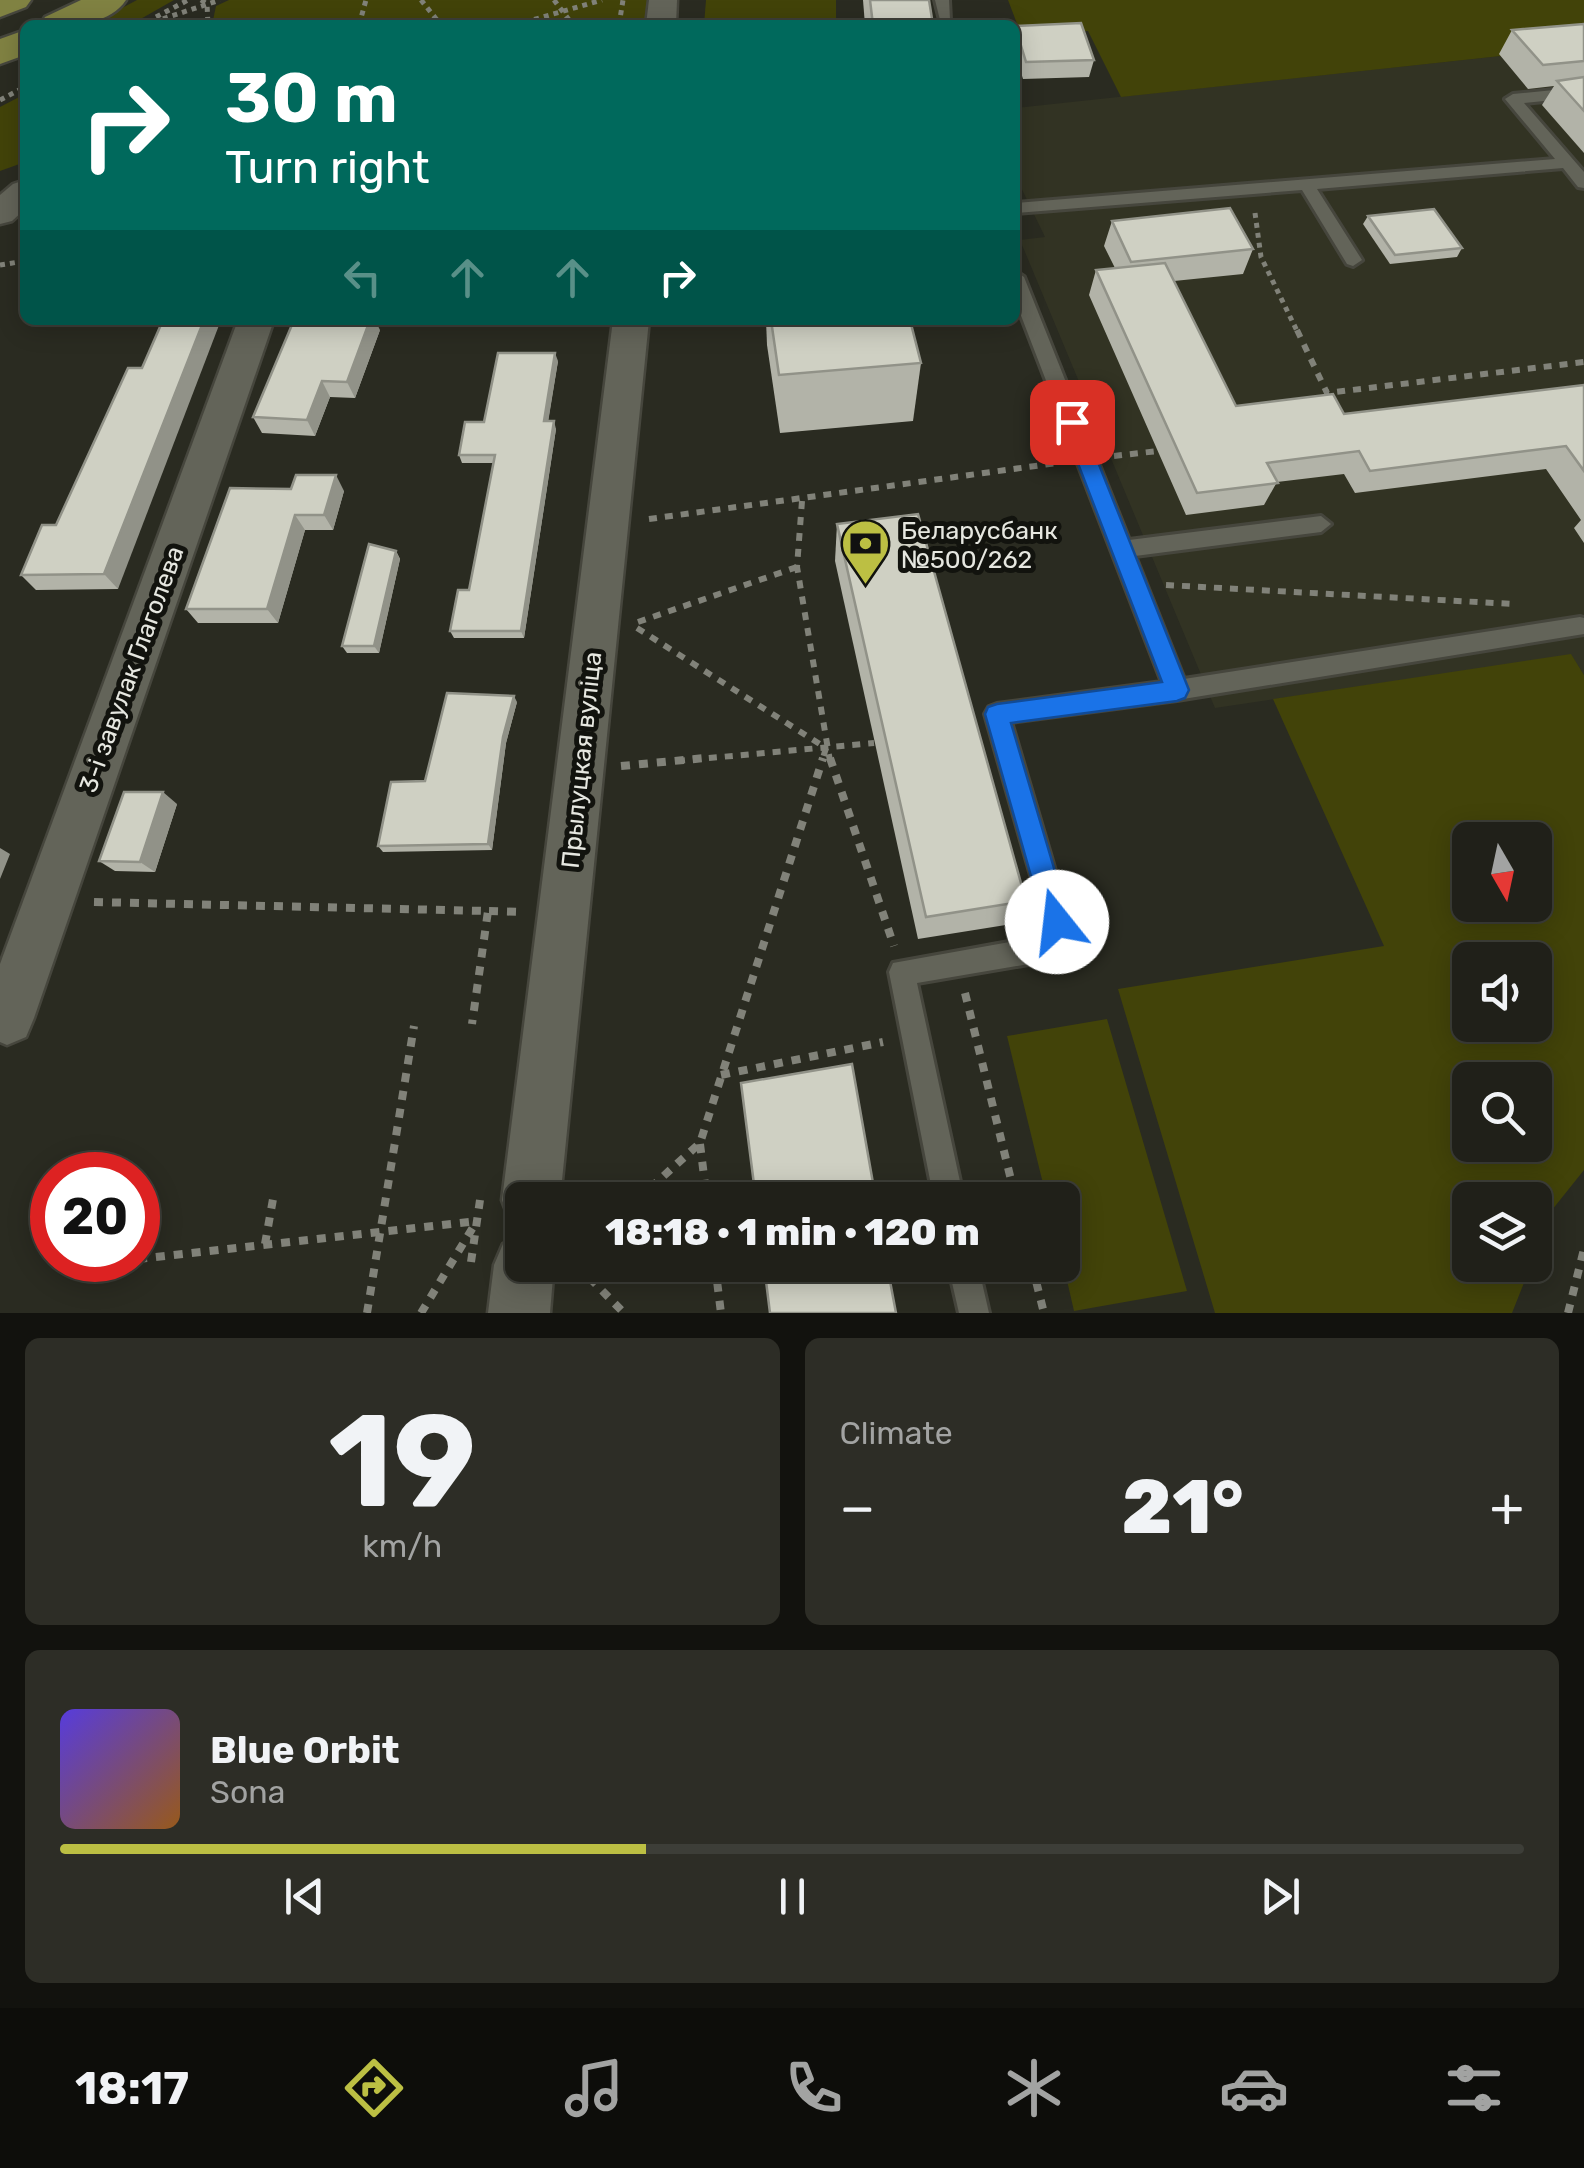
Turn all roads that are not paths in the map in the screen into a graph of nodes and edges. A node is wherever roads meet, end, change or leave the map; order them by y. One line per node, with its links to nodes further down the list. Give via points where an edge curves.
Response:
1 (14, 0): 4 (main road)
2 (109, 0): 6 (main road)
3 (942, 0): 5 (lane)
4 (0, 6)
5 (945, 17)
6 (68, 20)
7 (1584, 92): 8 (lane, via 1513,99)
8 (1567, 163): 9 (lane); 10 (lane)
9 (1304, 182): 12 (lane); 14 (lane)
10 (1584, 183)
11 (20, 196): 13 (street)
12 (1020, 208)
13 (0, 212)
14 (1353, 260)
15 (1020, 290): 19 (lane)
16 (254, 325): 22 (street, 3-і завулак Глаголева)
17 (630, 325): 23 (street, Прылуцкая вуліца)
18 (1321, 524): 19 (lane)
19 (1122, 549): 21 (lane)
20 (1583, 628): 21 (lane)
21 (1177, 690): 24 (lane, via 997,714 1064,946 902,972)
22 (6, 1018)
23 (533, 1182)
24 (945, 1182)
25 (522, 1282): 27 (street)
26 (967, 1282): 28 (lane)
27 (518, 1313)
28 (974, 1313)

